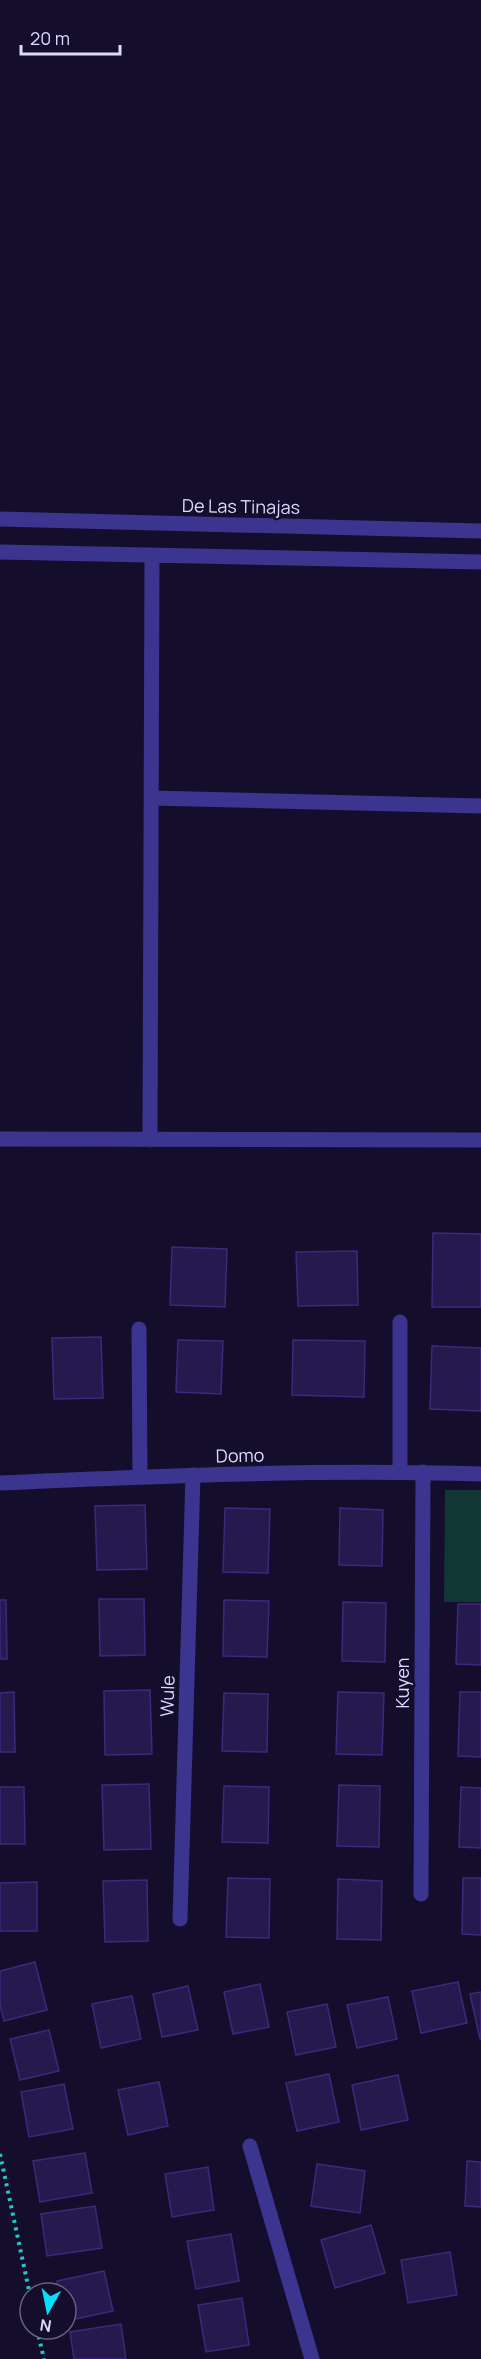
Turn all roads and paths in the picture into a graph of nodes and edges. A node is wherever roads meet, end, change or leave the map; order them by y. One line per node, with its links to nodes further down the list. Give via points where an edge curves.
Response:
1 (0, 519): 2 (street, De Las Tinajas)
2 (481, 531)
3 (0, 552): 4 (street)
4 (152, 555): 5 (street); 6 (street)
5 (481, 562)
6 (151, 798): 7 (street); 9 (street)
7 (481, 806)
8 (0, 1139): 9 (street)
9 (150, 1140): 10 (street)
10 (481, 1140)
11 (400, 1322): 13 (street)
12 (139, 1329): 17 (street)
13 (400, 1471): 14 (street, Domo); 16 (street, Domo)
14 (423, 1472): 15 (street, Domo); 19 (street, Kuyen)
15 (481, 1473)
16 (193, 1475): 17 (street, Domo); 20 (street, Wule)
17 (140, 1477): 18 (street, Domo)
18 (0, 1483)
19 (421, 1894)
20 (180, 1919)
21 (250, 2146): 26 (street)
22 (0, 2154): 23 (path)
23 (27, 2281)
24 (40, 2341): 25 (path)
25 (44, 2359)
26 (312, 2359)

